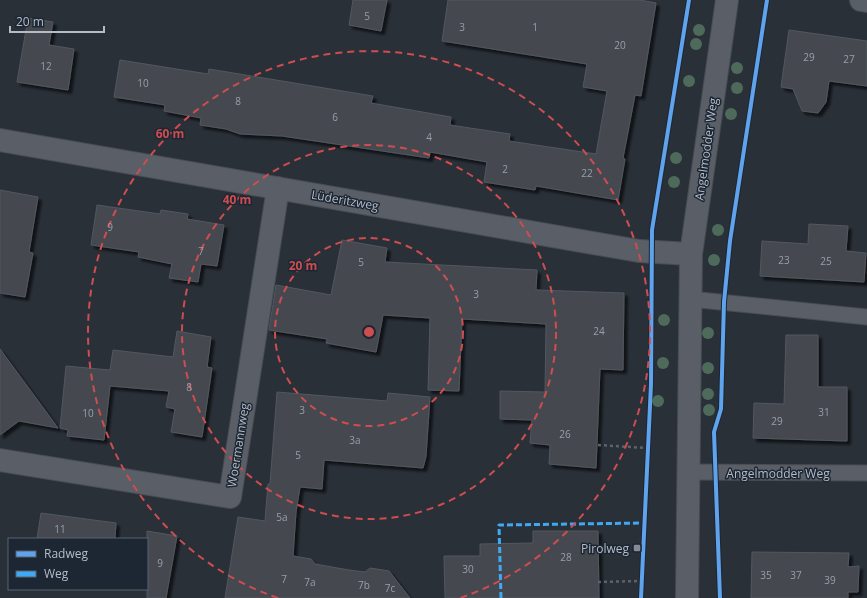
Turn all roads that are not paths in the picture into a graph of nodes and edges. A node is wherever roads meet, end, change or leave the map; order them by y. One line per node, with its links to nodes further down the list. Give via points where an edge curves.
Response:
1 (727, 0): 6 (street, Angelmodder Weg)
2 (861, 0): 3 (street)
3 (867, 1)
4 (0, 140): 5 (street, Lüderitzweg)
5 (278, 188): 6 (street, Lüderitzweg, via 639,251); 9 (street, Woermannweg, via 230,496)
6 (691, 254): 7 (street, Angelmodder Weg)
7 (690, 299): 8 (lane); 10 (street, Angelmodder Weg)
8 (867, 317)
9 (0, 460)
10 (689, 472): 11 (lane, Angelmodder Weg); 12 (street, Angelmodder Weg)
11 (867, 473)
12 (687, 598)

